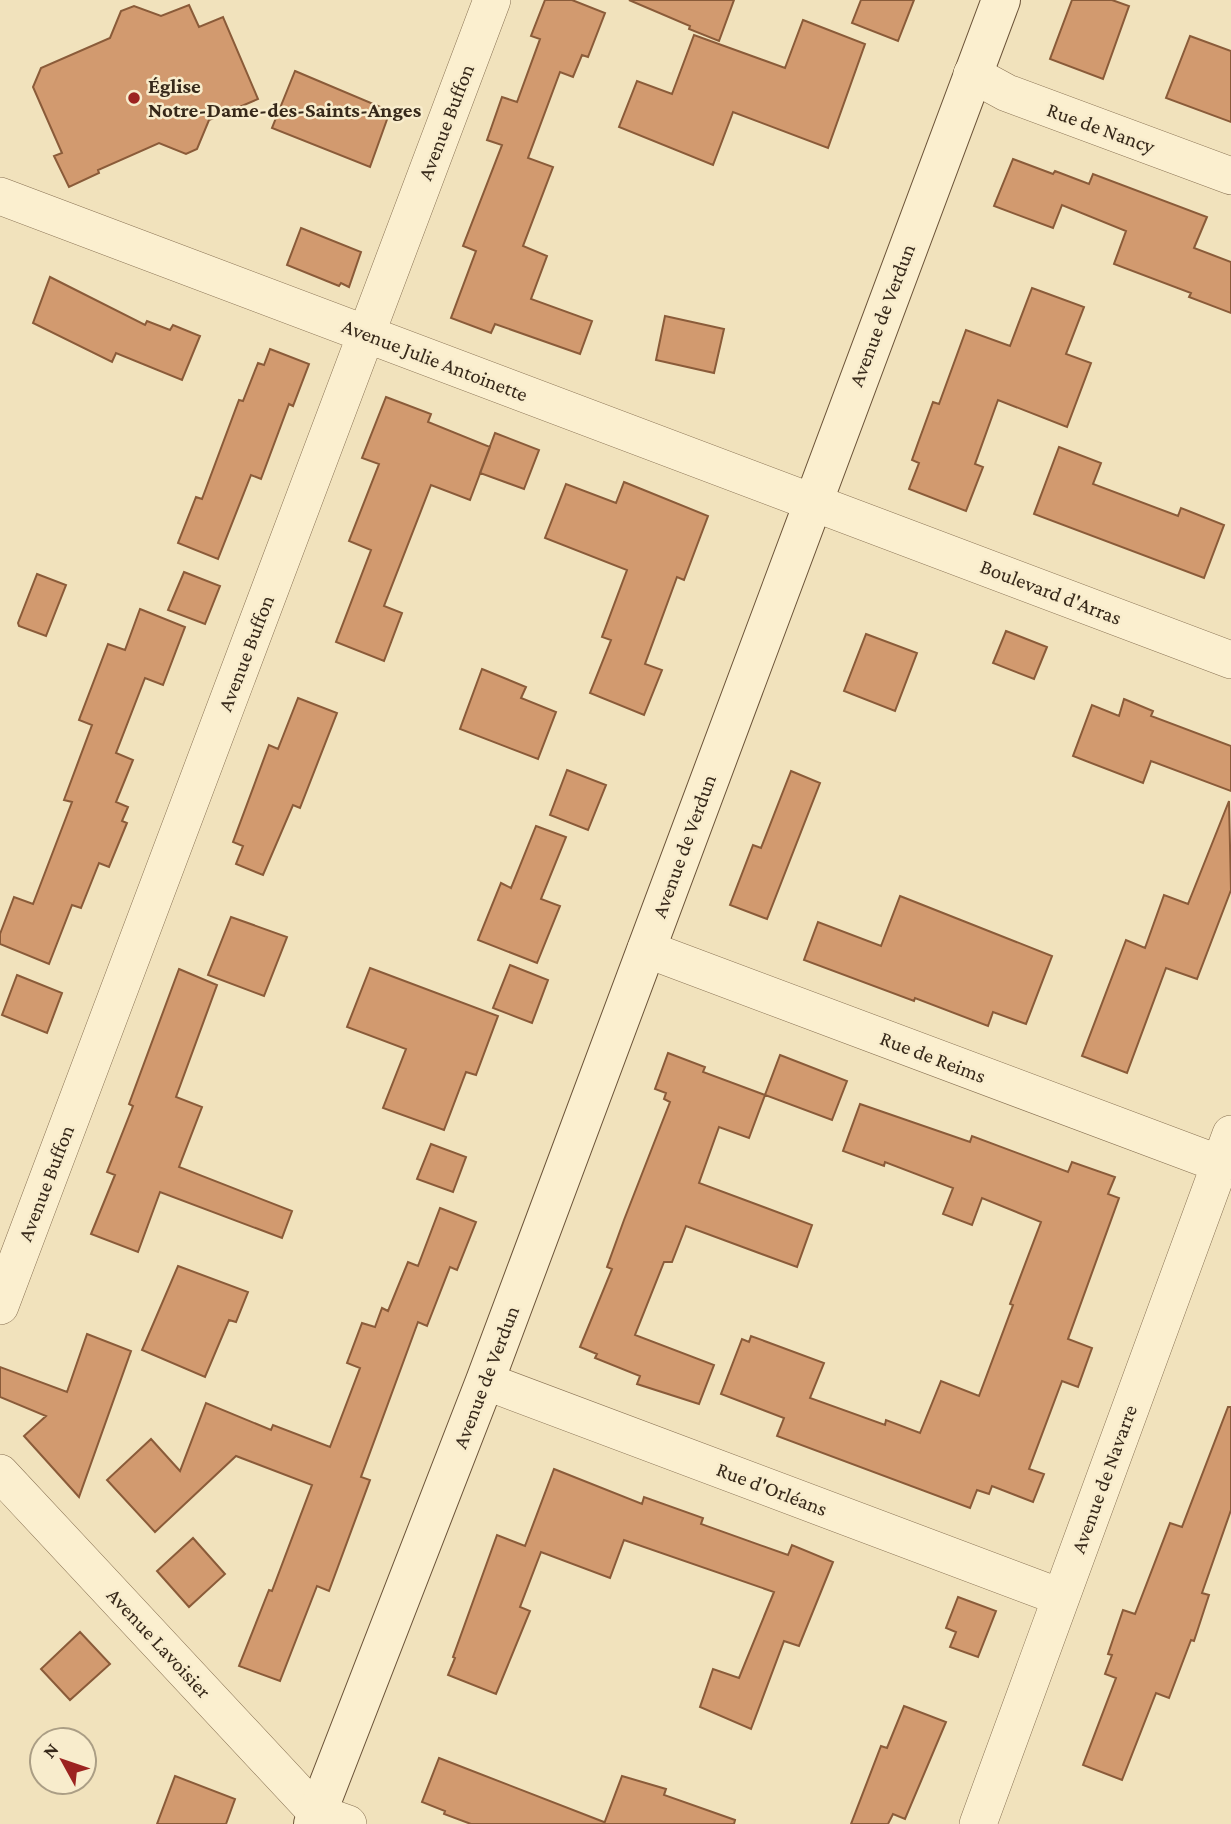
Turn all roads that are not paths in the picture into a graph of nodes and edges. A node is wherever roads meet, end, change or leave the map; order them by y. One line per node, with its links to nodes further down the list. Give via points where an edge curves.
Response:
1 (492, 0): 6 (street, Avenue Buffon)
2 (1000, 0): 3 (street, Avenue de Verdun)
3 (972, 75): 4 (street, Rue de Nancy, via 1007,93); 7 (street, Avenue de Verdun)
4 (1231, 176)
5 (0, 196): 6 (street, Avenue Julie Antoinette)
6 (366, 334): 7 (street, Avenue Julie Antoinette); 12 (street, Avenue Buffon)
7 (813, 500): 8 (street, Avenue Julie Antoinette); 10 (street, Avenue de Verdun)
8 (871, 524): 9 (street, Boulevard d'Arras)
9 (1231, 660)
10 (646, 949): 11 (street, Rue de Reims); 13 (street, Avenue de Verdun)
11 (1225, 1149): 15 (street, Avenue de Navarre)
12 (0, 1306)
13 (485, 1381): 15 (street, Rue d'Orléans); 16 (street, Avenue de Verdun, via 364,1691)
14 (0, 1473): 16 (street, Avenue Lavoisier)
15 (1060, 1597): 17 (street, Avenue de Navarre)
16 (326, 1820)
17 (978, 1824)

